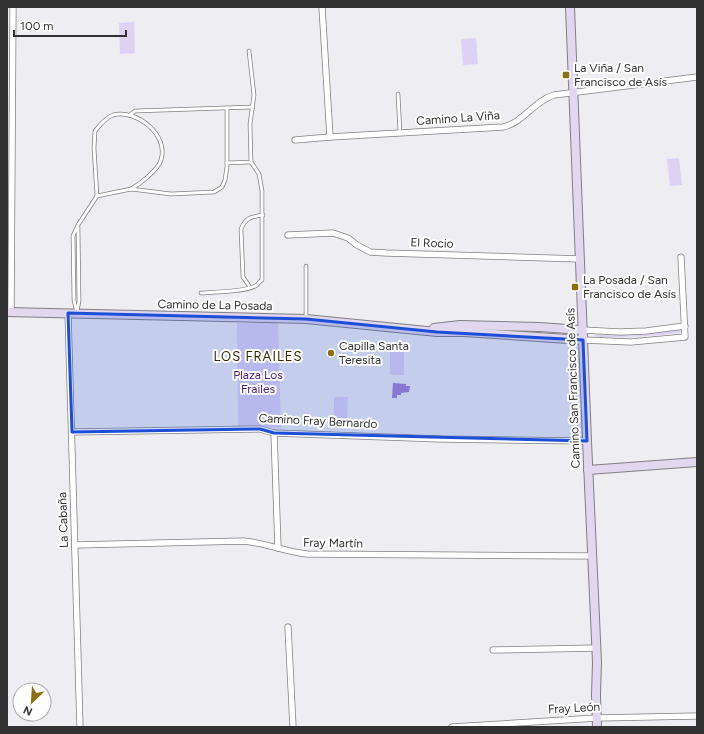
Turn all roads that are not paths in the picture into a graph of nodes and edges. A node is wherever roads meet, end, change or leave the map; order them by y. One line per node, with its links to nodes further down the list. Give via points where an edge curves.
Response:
1 (13, 7): 25 (street)
2 (322, 7): 12 (street)
3 (570, 7): 6 (street, Camino San Francisco de Asís)
4 (249, 51): 8 (lane)
5 (697, 77): 6 (street, Camino La Viña)
6 (573, 93): 11 (street, Camino La Viña, via 548,97 510,125); 21 (street, Camino San Francisco de Asís)
7 (398, 94): 11 (lane)
8 (253, 107): 9 (lane); 14 (lane, via 250,124)
9 (227, 108): 10 (lane, via 135,111); 15 (lane)
10 (130, 115): 16 (lane, via 143,121 161,143 161,160 158,165); 17 (lane, via 112,116 104,120 94,131)
11 (400, 133): 12 (street, Camino La Viña)
12 (330, 137): 13 (street, Camino La Viña)
13 (295, 140)
14 (251, 162): 15 (lane); 18 (lane, via 259,174)
15 (227, 163): 16 (lane, via 222,187 214,192 171,194)
16 (131, 189): 17 (lane)
17 (97, 196): 26 (lane, via 78,225 79,301)
18 (263, 216): 23 (lane, via 262,280); 23 (lane, via 244,221 241,228 243,277)
19 (288, 235): 21 (street, El Rocio, via 333,233 348,238 370,252)
20 (681, 257): 28 (street, Camino de La Posada)
21 (580, 258): 30 (street, Camino San Francisco de Asís)
22 (306, 266): 27 (lane)
23 (250, 287): 24 (lane)
24 (201, 293)
25 (9, 312): 26 (street, Camino de La Posada)
26 (73, 313): 27 (street, Camino de La Posada); 34 (street, La Cabaña)
27 (306, 319): 31 (street, Camino de La Posada)
28 (685, 326): 30 (street, Camino de La Posada, via 646,331); 33 (street, Camino de La Posada, via 686,337 630,342)
29 (539, 327): 30 (street, Camino de La Posada); 31 (street, Camino de La Posada, via 460,325); 32 (street)
30 (582, 330): 33 (street, Camino San Francisco de Asís)
31 (422, 331): 32 (street, Camino de La Posada)
32 (539, 337): 33 (street, Camino de La Posada)
33 (583, 340): 36 (street, Camino San Francisco de Asís)
34 (72, 432): 35 (street, Camino Fray Bernardo, via 260,429); 39 (street, La Cabaña)
35 (274, 433): 36 (street, Camino Fray Bernardo); 40 (street)
36 (587, 442): 38 (street, Camino San Francisco de Asís)
37 (697, 462): 38 (street)
38 (588, 470): 41 (street, Camino San Francisco de Asís)
39 (75, 545): 40 (street, Fray Martín, via 244,541); 47 (street, La Cabaña)
40 (278, 548): 41 (street, Fray Martín, via 308,554)
41 (592, 556): 43 (street, Camino San Francisco de Asís)
42 (288, 627): 48 (street)
43 (597, 648): 44 (street); 46 (street, Camino San Francisco de Asís)
44 (493, 650)
45 (697, 716): 46 (street, Fray León)
46 (597, 718): 49 (street, Fray León); 50 (street, Camino San Francisco de Asís)
47 (80, 727)
48 (293, 727)
49 (452, 727)
50 (597, 727)

